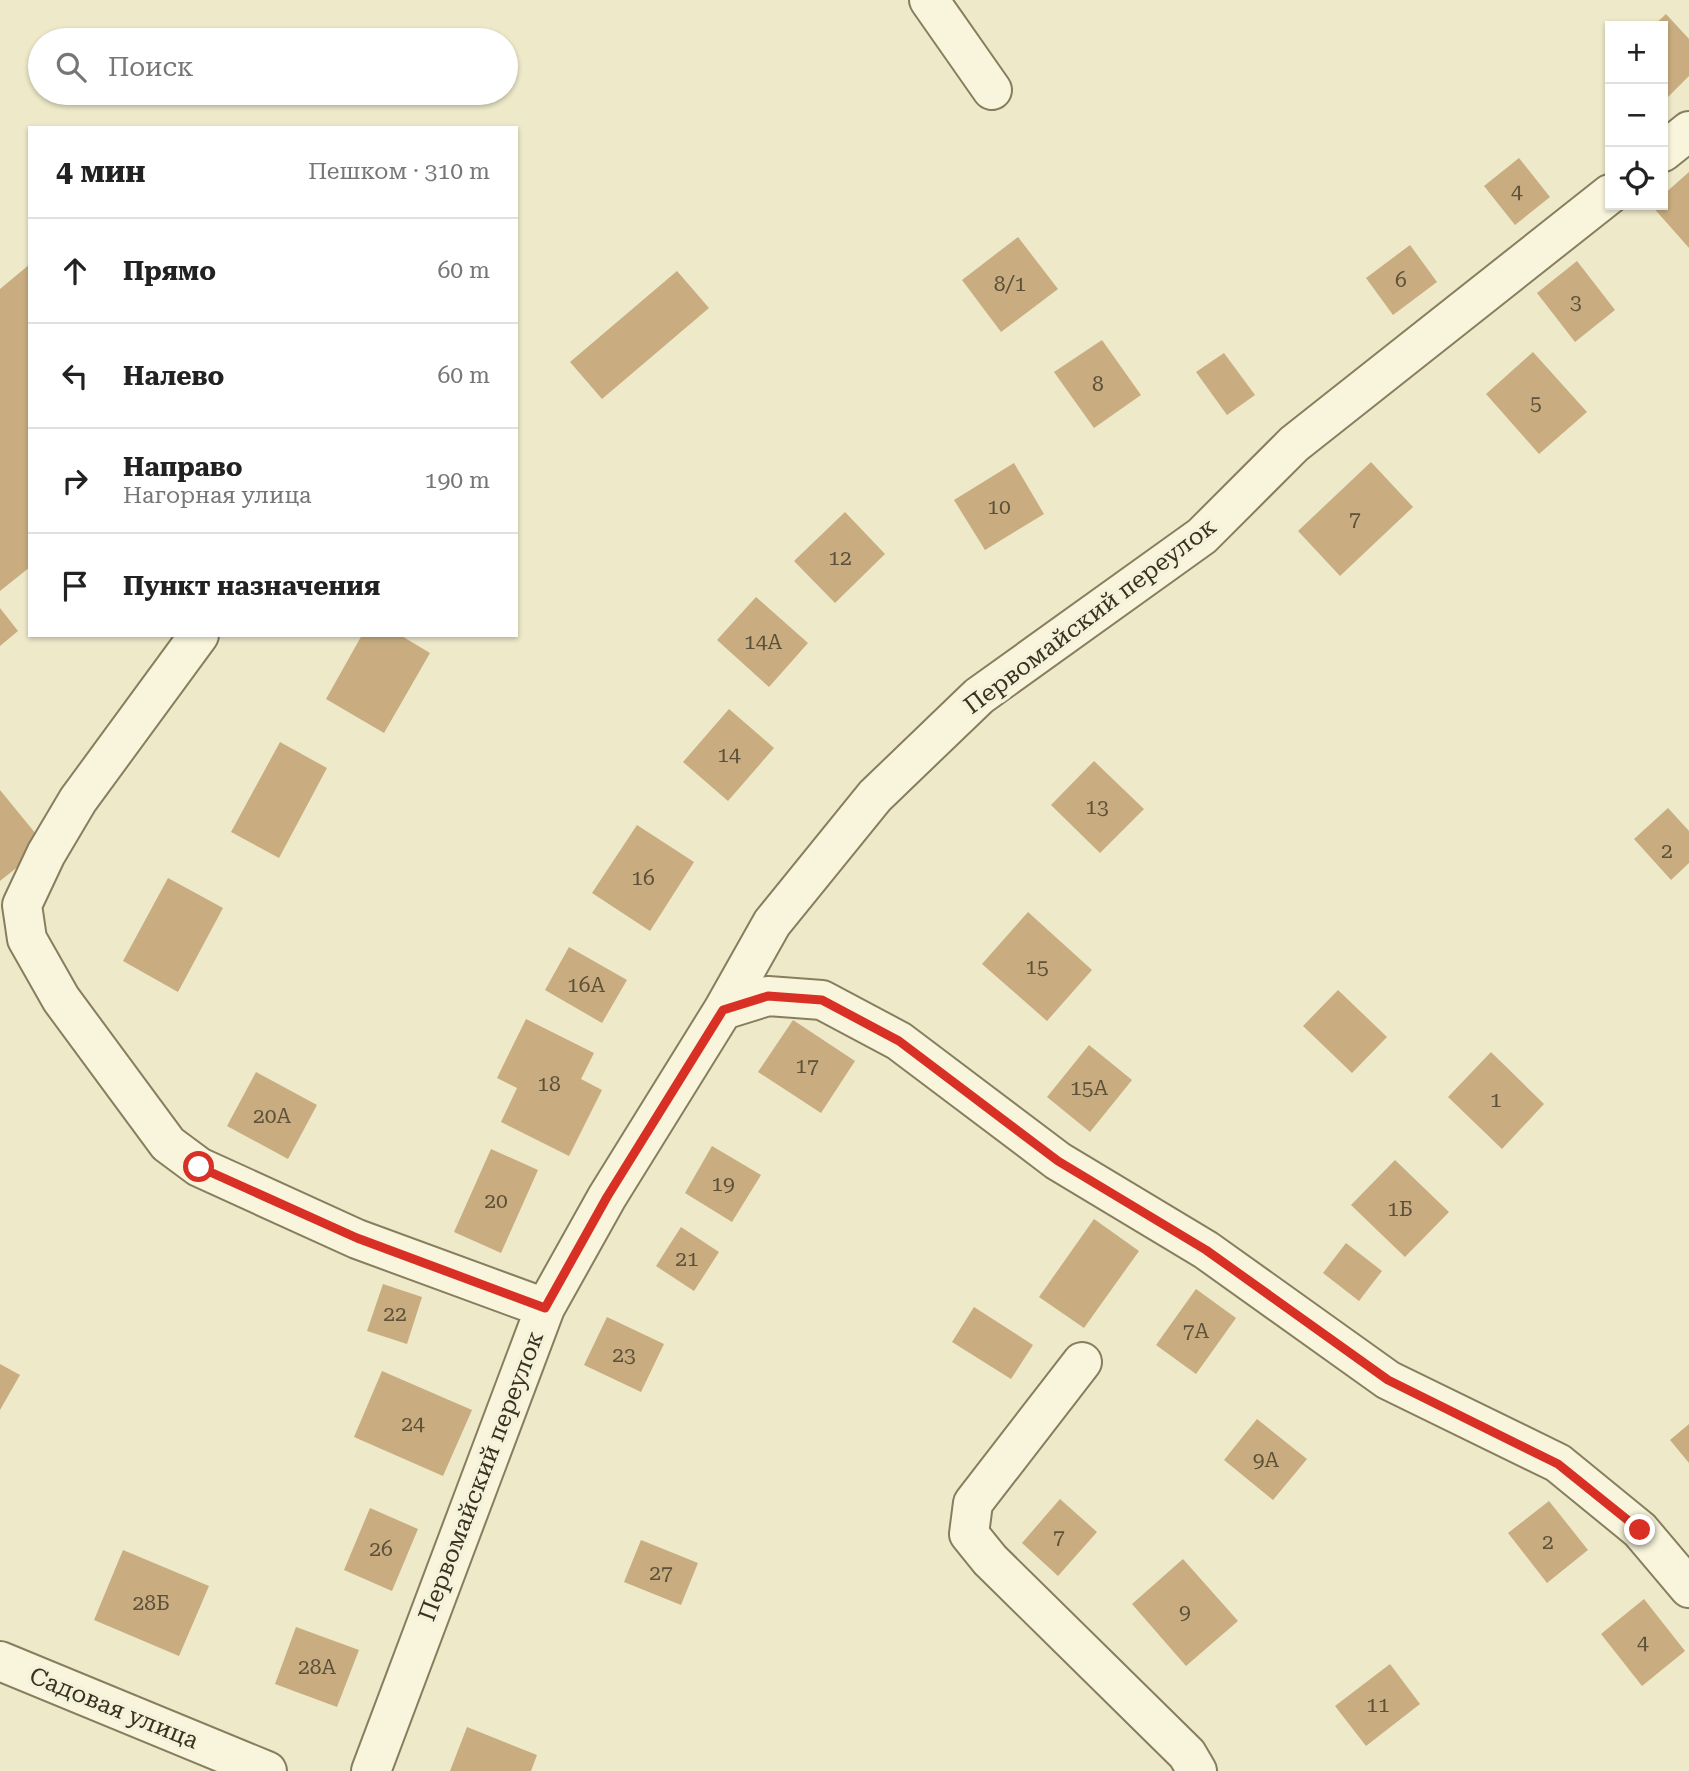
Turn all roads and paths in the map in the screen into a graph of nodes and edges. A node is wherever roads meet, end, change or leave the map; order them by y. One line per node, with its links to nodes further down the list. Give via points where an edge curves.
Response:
1 (929, 0): 2 (street)
2 (992, 90)
3 (1689, 131): 4 (street)
4 (1668, 148)
5 (1605, 198): 7 (street, Первомайский переулок, via 1294,444 1202,536 979,696 875,796 772,923)
6 (198, 637): 8 (street, via 78,800 46,854 22,905 27,939 61,999 168,1144 199,1167 357,1238)
7 (723, 1010): 8 (street, Первомайский переулок, via 607,1197); 10 (street, via 768,996 822,1000 899,1041 1058,1161 1206,1250 1388,1380 1558,1464 1640,1530)
8 (545, 1308): 13 (street, Первомайский переулок)
9 (1082, 1362): 14 (street, via 973,1503 969,1534 1187,1754)
10 (1689, 1588)
11 (0, 1661): 12 (street, Садовая улица)
12 (267, 1771)
13 (371, 1771)
14 (1197, 1771)

